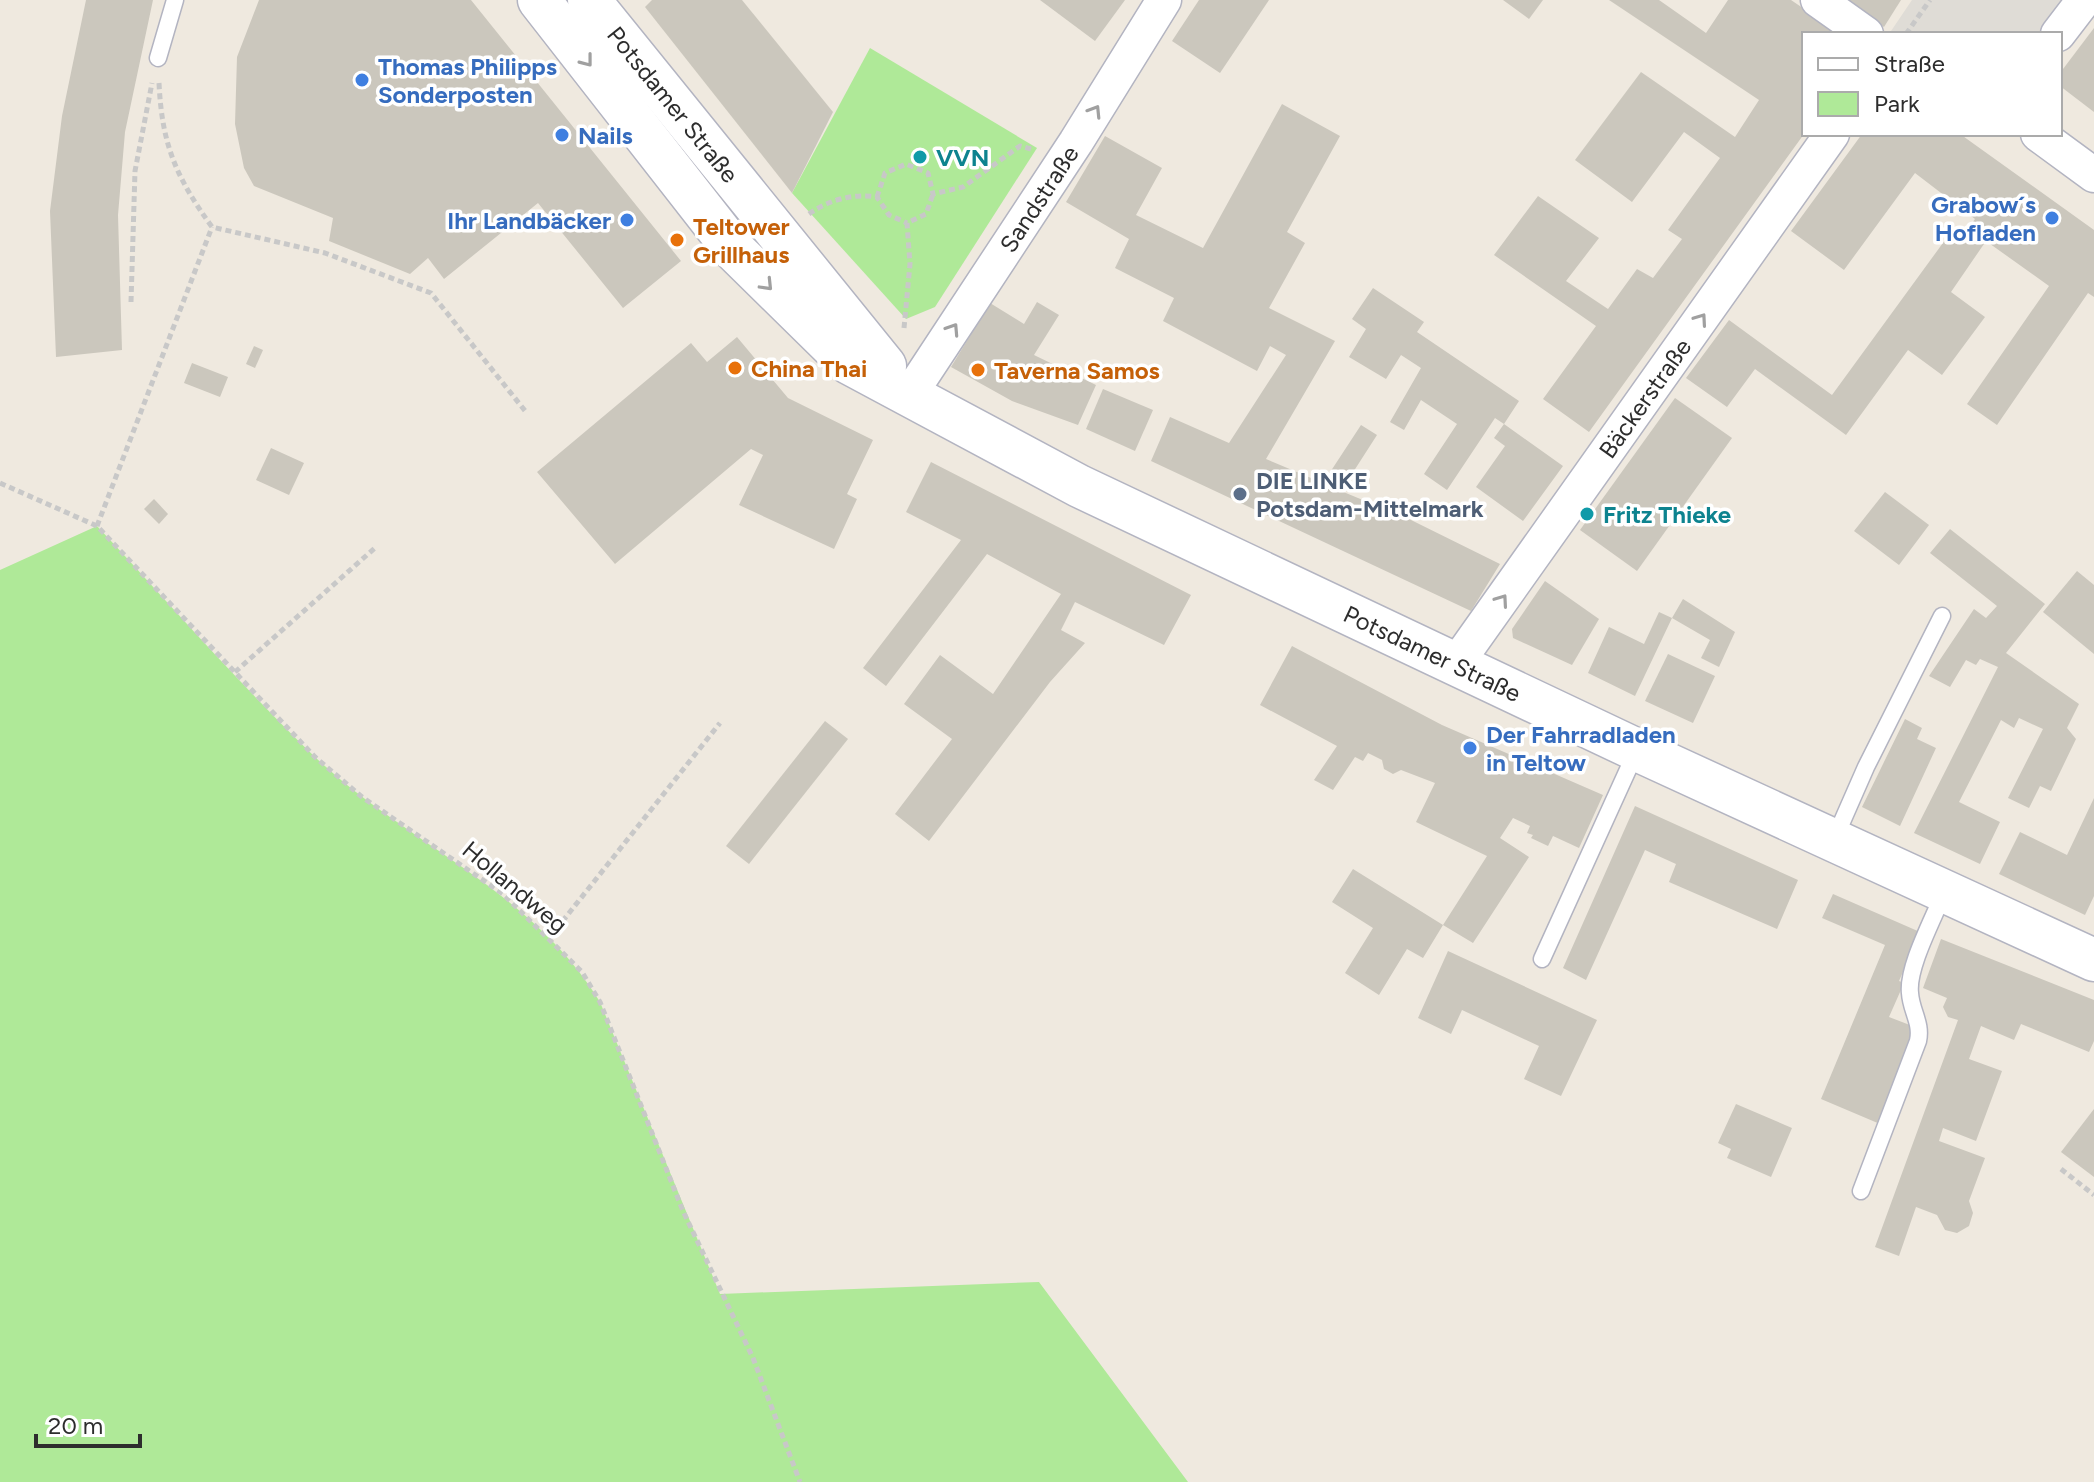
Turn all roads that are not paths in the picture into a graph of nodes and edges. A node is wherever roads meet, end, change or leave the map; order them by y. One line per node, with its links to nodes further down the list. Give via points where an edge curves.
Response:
1 (175, 0): 9 (lane)
2 (539, 0): 13 (street, Potsdamer Straße, one-way to 13, via 735,251 849,363)
3 (589, 0): 13 (street, Potsdamer Straße)
4 (1164, 0): 13 (street, Sandstraße, one-way to 4)
5 (1818, 0): 7 (street)
6 (2084, 0): 8 (street)
7 (1863, 32)
8 (2060, 32)
9 (158, 58)
10 (1831, 136): 15 (street, Bäckerstraße, one-way to 10)
11 (2041, 136): 12 (street)
12 (2094, 175)
13 (910, 394): 15 (street, Potsdamer Straße, via 1079,486)
14 (1942, 616): 17 (lane)
15 (1456, 664): 16 (street, Potsdamer Straße)
16 (1637, 750): 17 (street, Potsdamer Straße); 19 (lane)
17 (1834, 842): 18 (street, Potsdamer Straße)
18 (1944, 892): 20 (street, Potsdamer Straße); 21 (lane, via 1909,991 1921,1028 1918,1041)
19 (1542, 959)
20 (2094, 960)
21 (1861, 1191)

